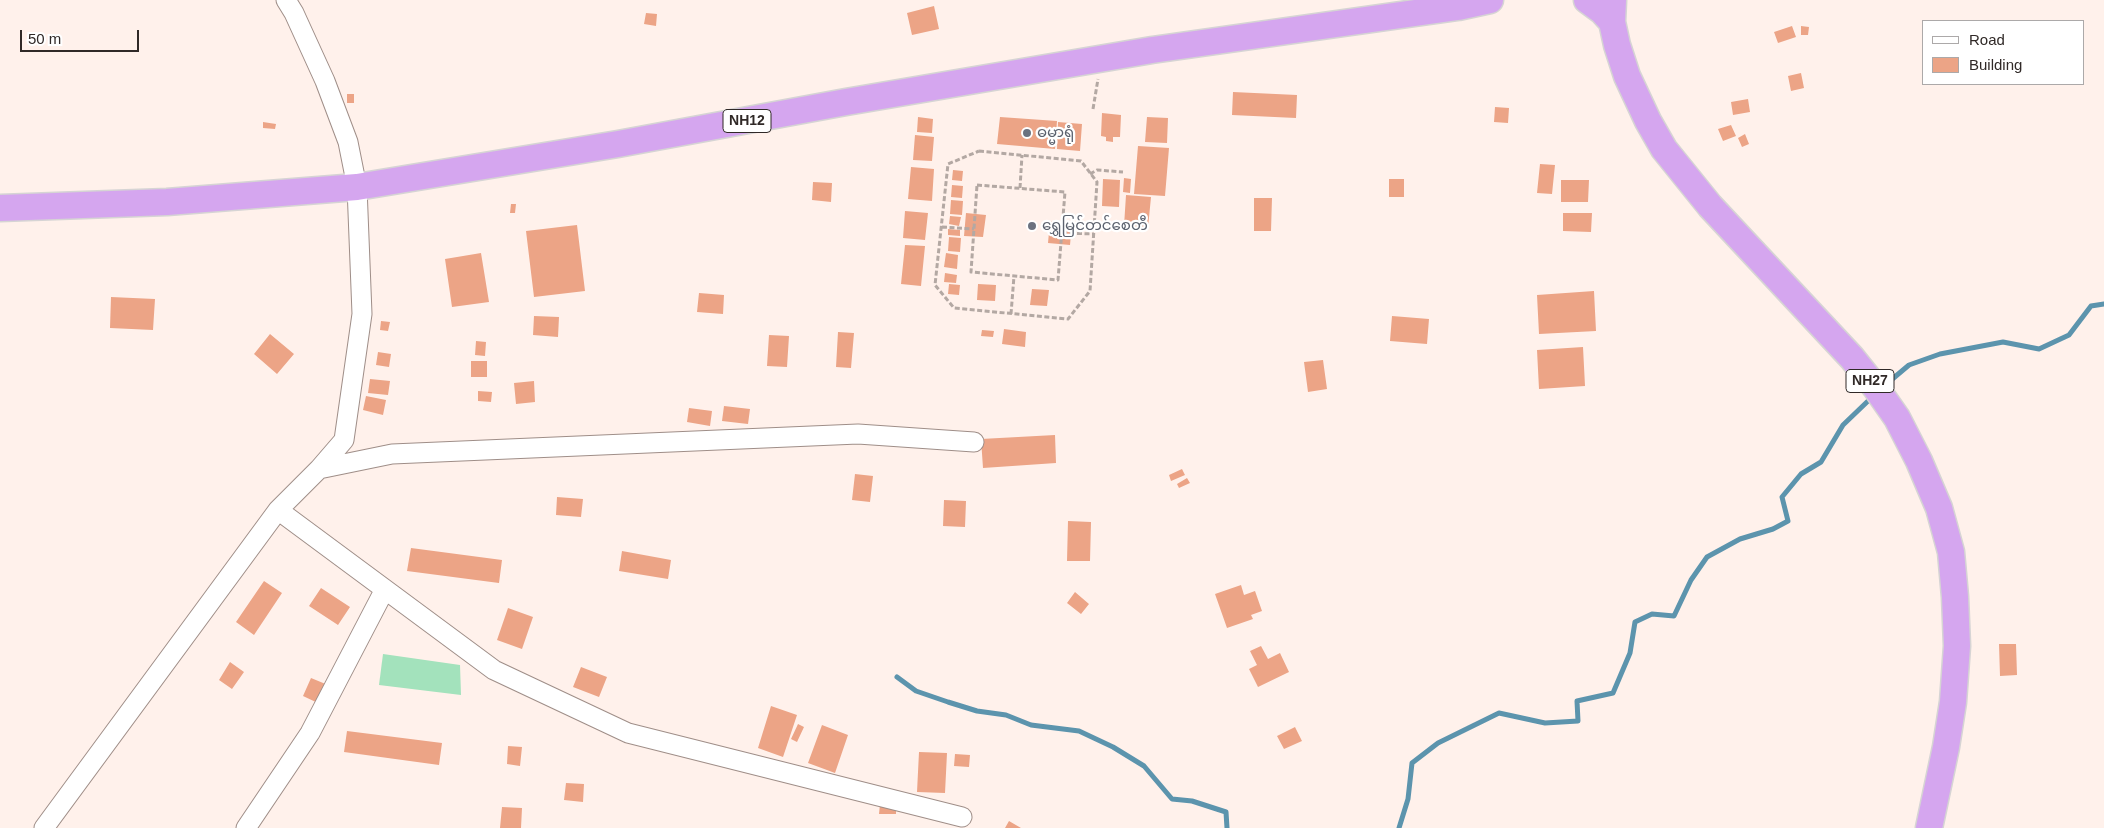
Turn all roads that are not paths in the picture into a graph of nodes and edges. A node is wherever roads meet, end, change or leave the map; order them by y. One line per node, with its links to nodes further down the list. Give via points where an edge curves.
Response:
1 (286, 0): 5 (street, via 325,80 348,142)
2 (1490, 0): 5 (highway, NH12, via 1101,58)
3 (1587, 0): 4 (highway, via 1602,11)
4 (1613, 11): 14 (highway, NH27, via 1616,45 1627,76 1664,148 1710,206 1876,388 1897,418 1939,508 1951,552 1957,646 1949,729)
5 (357, 187): 6 (highway, NH12, via 167,202); 8 (street, via 362,314 344,440)
6 (0, 208)
7 (974, 442): 8 (street, via 858,434 392,454)
8 (319, 469): 9 (street)
9 (278, 510): 10 (street); 12 (street)
10 (385, 588): 11 (street, via 494,670 628,732); 13 (street, via 310,733)
11 (962, 817)
12 (44, 828)
13 (246, 828)
14 (1929, 828)

